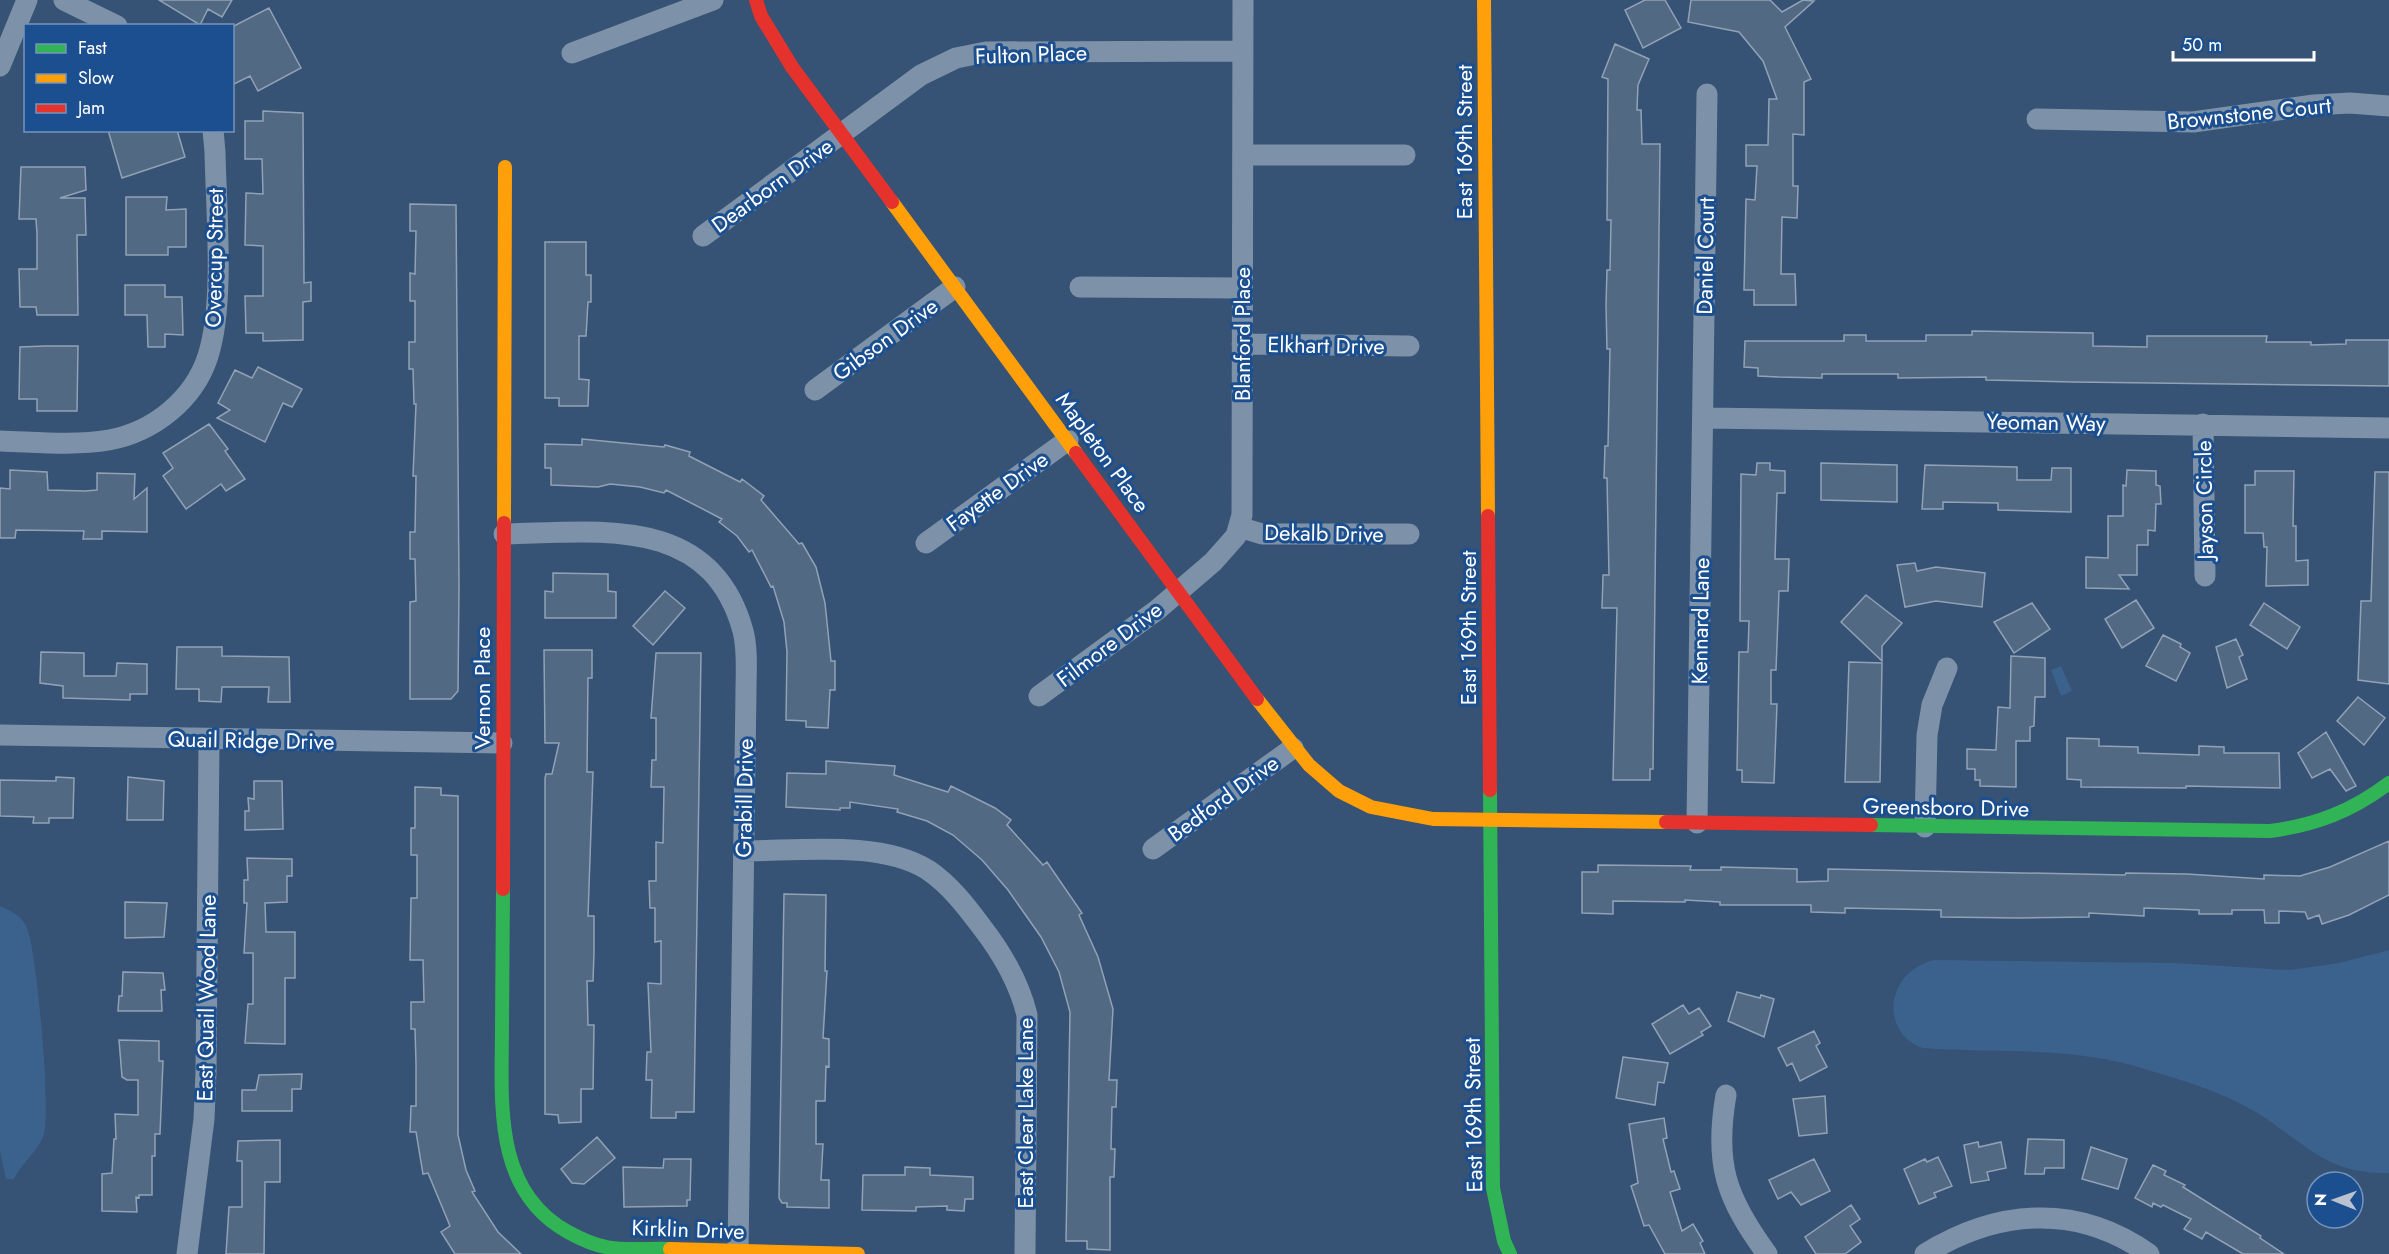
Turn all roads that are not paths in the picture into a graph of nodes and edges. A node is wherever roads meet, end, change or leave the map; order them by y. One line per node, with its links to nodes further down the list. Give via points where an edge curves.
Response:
1 (27, 0): 10 (street)
2 (64, 0): 7 (street)
3 (713, 0): 9 (street)
4 (756, 0): 15 (street, Mapleton Place, via 775,43)
5 (1243, 0): 8 (street, Blanford Place)
6 (1484, 0): 44 (street, East 169th Street)
7 (113, 24)
8 (1242, 51): 15 (street, Fulton Place, via 973,53 921,75); 16 (street, Blanford Place)
9 (572, 53)
10 (0, 66)
11 (1707, 94): 26 (street, Daniel Court)
12 (2389, 106): 13 (street, Brownstone Court, via 2314,105 2193,123)
13 (2037, 118)
14 (213, 132): 30 (street, Overcup Street, via 215,305 212,339 197,380 158,422 130,434 83,443)
15 (842, 133): 19 (street, Dearborn Drive); 20 (street, Mapleton Place)
16 (1243, 155): 17 (street); 22 (street, Blanford Place)
17 (1405, 155)
18 (505, 167): 32 (street, Vernon Place)
19 (703, 236)
20 (955, 287): 25 (street, Gibson Drive); 29 (street, Mapleton Place)
21 (1080, 287): 22 (street)
22 (1241, 288): 23 (street, Blanford Place)
23 (1242, 344): 24 (street, Elkhart Drive); 31 (street, Blanford Place)
24 (1409, 346)
25 (815, 390)
26 (1703, 418): 27 (street, Yeoman Way); 45 (street, Kennard Lane)
27 (2203, 424): 28 (street, Yeoman Way); 35 (street, Jayson Circle)
28 (2389, 428)
29 (1068, 440): 34 (street, Fayette Drive); 36 (street, Mapleton Place)
30 (0, 441)
31 (1239, 527): 33 (street, Dekalb Drive, via 1262,534); 36 (street, Blanford Place, via 1232,542)
32 (504, 534): 41 (street, Vernon Place); 48 (street, Grabill Drive, via 597,532 651,538 703,563 723,583 745,645)
33 (1409, 534)
34 (926, 543)
35 (2205, 576)
36 (1179, 591): 38 (street, Filmore Drive); 42 (street, Mapleton Place)
37 (1947, 668): 46 (street, via 1932,705 1927,735)
38 (1039, 696)
39 (0, 735): 40 (street, Quail Ridge Drive)
40 (209, 740): 41 (street, Quail Ridge Drive); 52 (street, East Quail Wood Lane, via 204,1119)
41 (502, 743): 50 (street, Vernon Place, via 503,1126 514,1174)
42 (1293, 748): 44 (street, Mapleton Place, via 1328,785 1381,811 1433,819); 47 (street, Bedford Drive)
43 (2389, 783): 46 (street, Greensboro Drive, via 2363,804 2333,818 2306,827 2270,831)
44 (1491, 820): 45 (street, Greensboro Drive); 55 (street, East 169th Street, via 1493,1188)
45 (1697, 824): 46 (street, Greensboro Drive)
46 (1925, 827)
47 (1153, 849)
48 (744, 850): 51 (street, Grabill Drive); 54 (street, East Clear Lake Lane, via 852,851 903,858 947,885 985,930 1015,978 1027,1015)
49 (1726, 1095): 56 (street, via 1720,1126 1723,1168 1731,1194)
50 (531, 1203): 51 (street, Kirklin Drive, via 542,1217 560,1229 606,1247)
51 (738, 1252): 53 (street, Kirklin Drive)
52 (187, 1254)
53 (858, 1254)
54 (1025, 1254)
55 (1510, 1254)
56 (1767, 1254)
57 (1925, 1254): 58 (street, via 1983,1225 2043,1217 2088,1224)
58 (2149, 1254)

